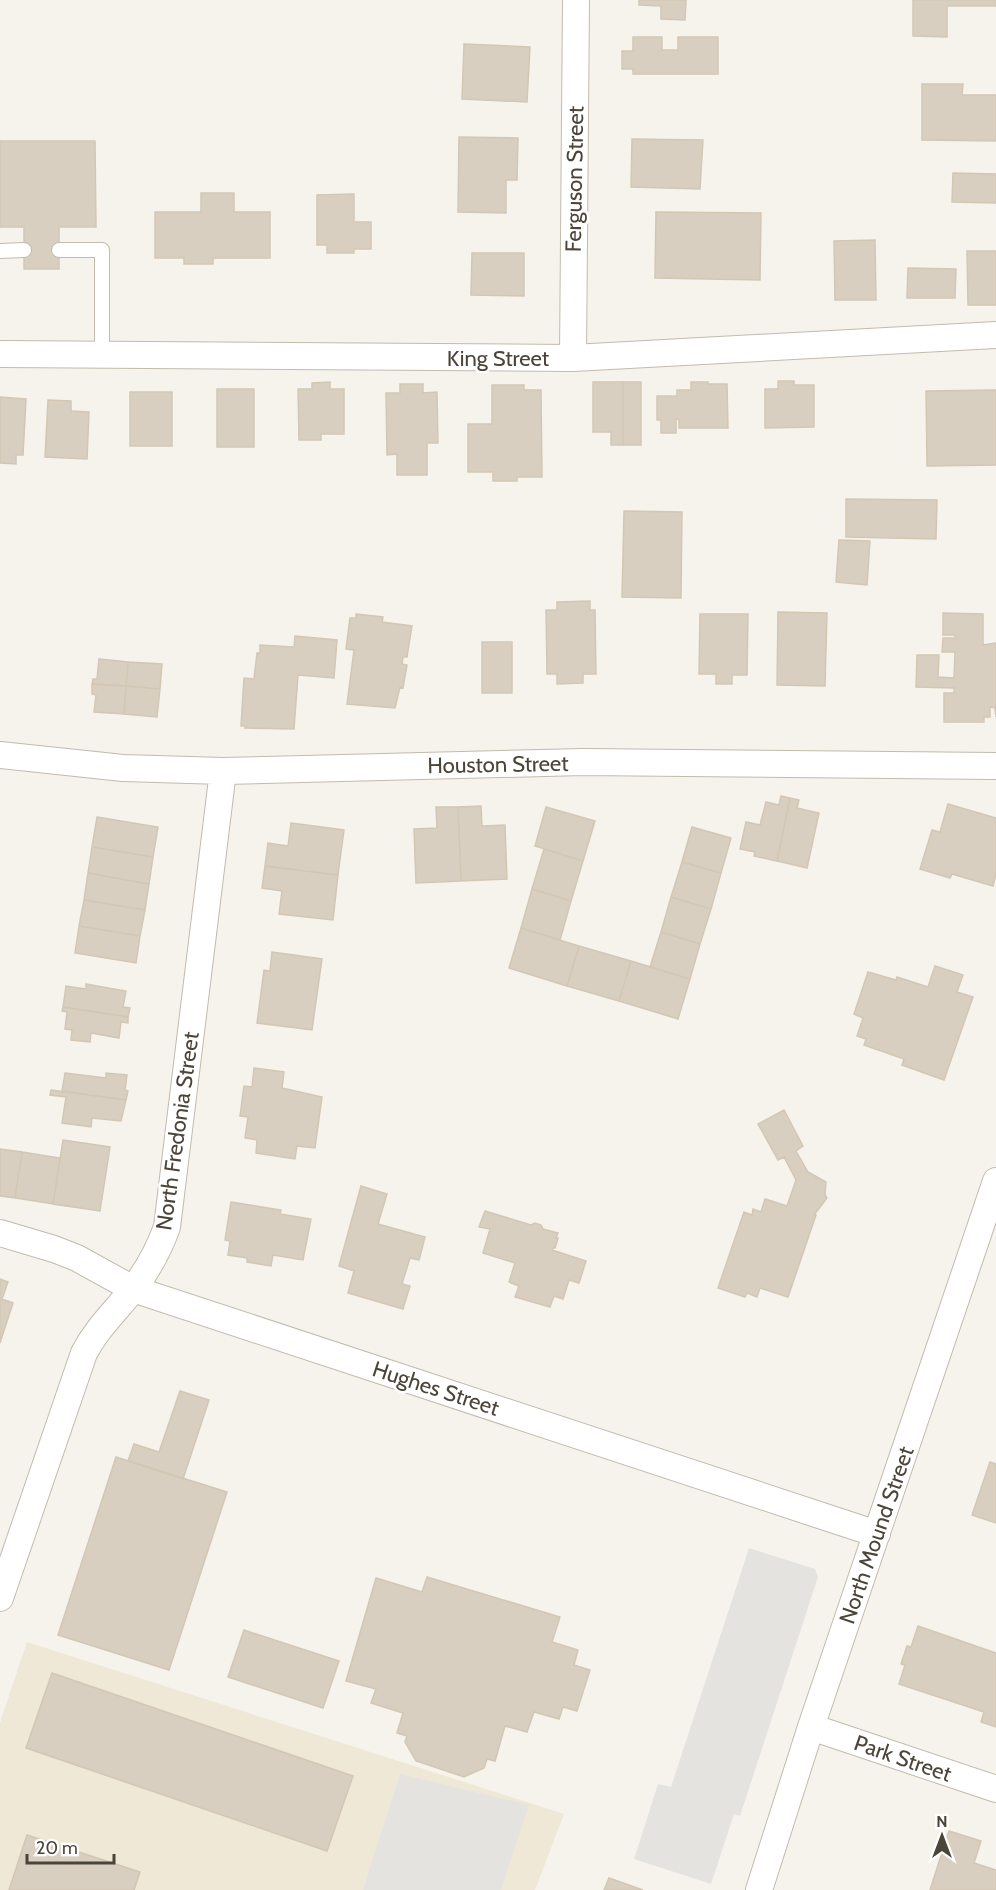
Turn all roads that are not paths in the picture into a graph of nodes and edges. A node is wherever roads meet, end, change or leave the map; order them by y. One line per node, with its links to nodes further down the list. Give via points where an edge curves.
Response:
1 (576, 0): 8 (street, Ferguson Street)
2 (0, 250): 3 (lane)
3 (24, 250)
4 (59, 250): 7 (lane, via 102,250)
5 (996, 335): 8 (street, King Street)
6 (0, 354): 7 (street, King Street)
7 (102, 354): 8 (street, King Street)
8 (573, 358)
9 (0, 755): 11 (street, Houston Street, via 123,768)
10 (996, 766): 11 (street, Houston Street, via 572,762)
11 (223, 771): 14 (street, North Fredonia Street, via 166,1227 160,1245)
12 (996, 1181): 15 (street, North Mound Street)
13 (0, 1233): 14 (street, Hughes Street, via 77,1258)
14 (133, 1289): 15 (street, Hughes Street); 16 (street, North Fredonia Street, via 93,1335 84,1353)
15 (877, 1534): 17 (street, North Mound Street)
16 (0, 1598)
17 (811, 1727): 18 (street, Park Street); 19 (street, North Mound Street)
18 (996, 1789)
19 (759, 1890)

